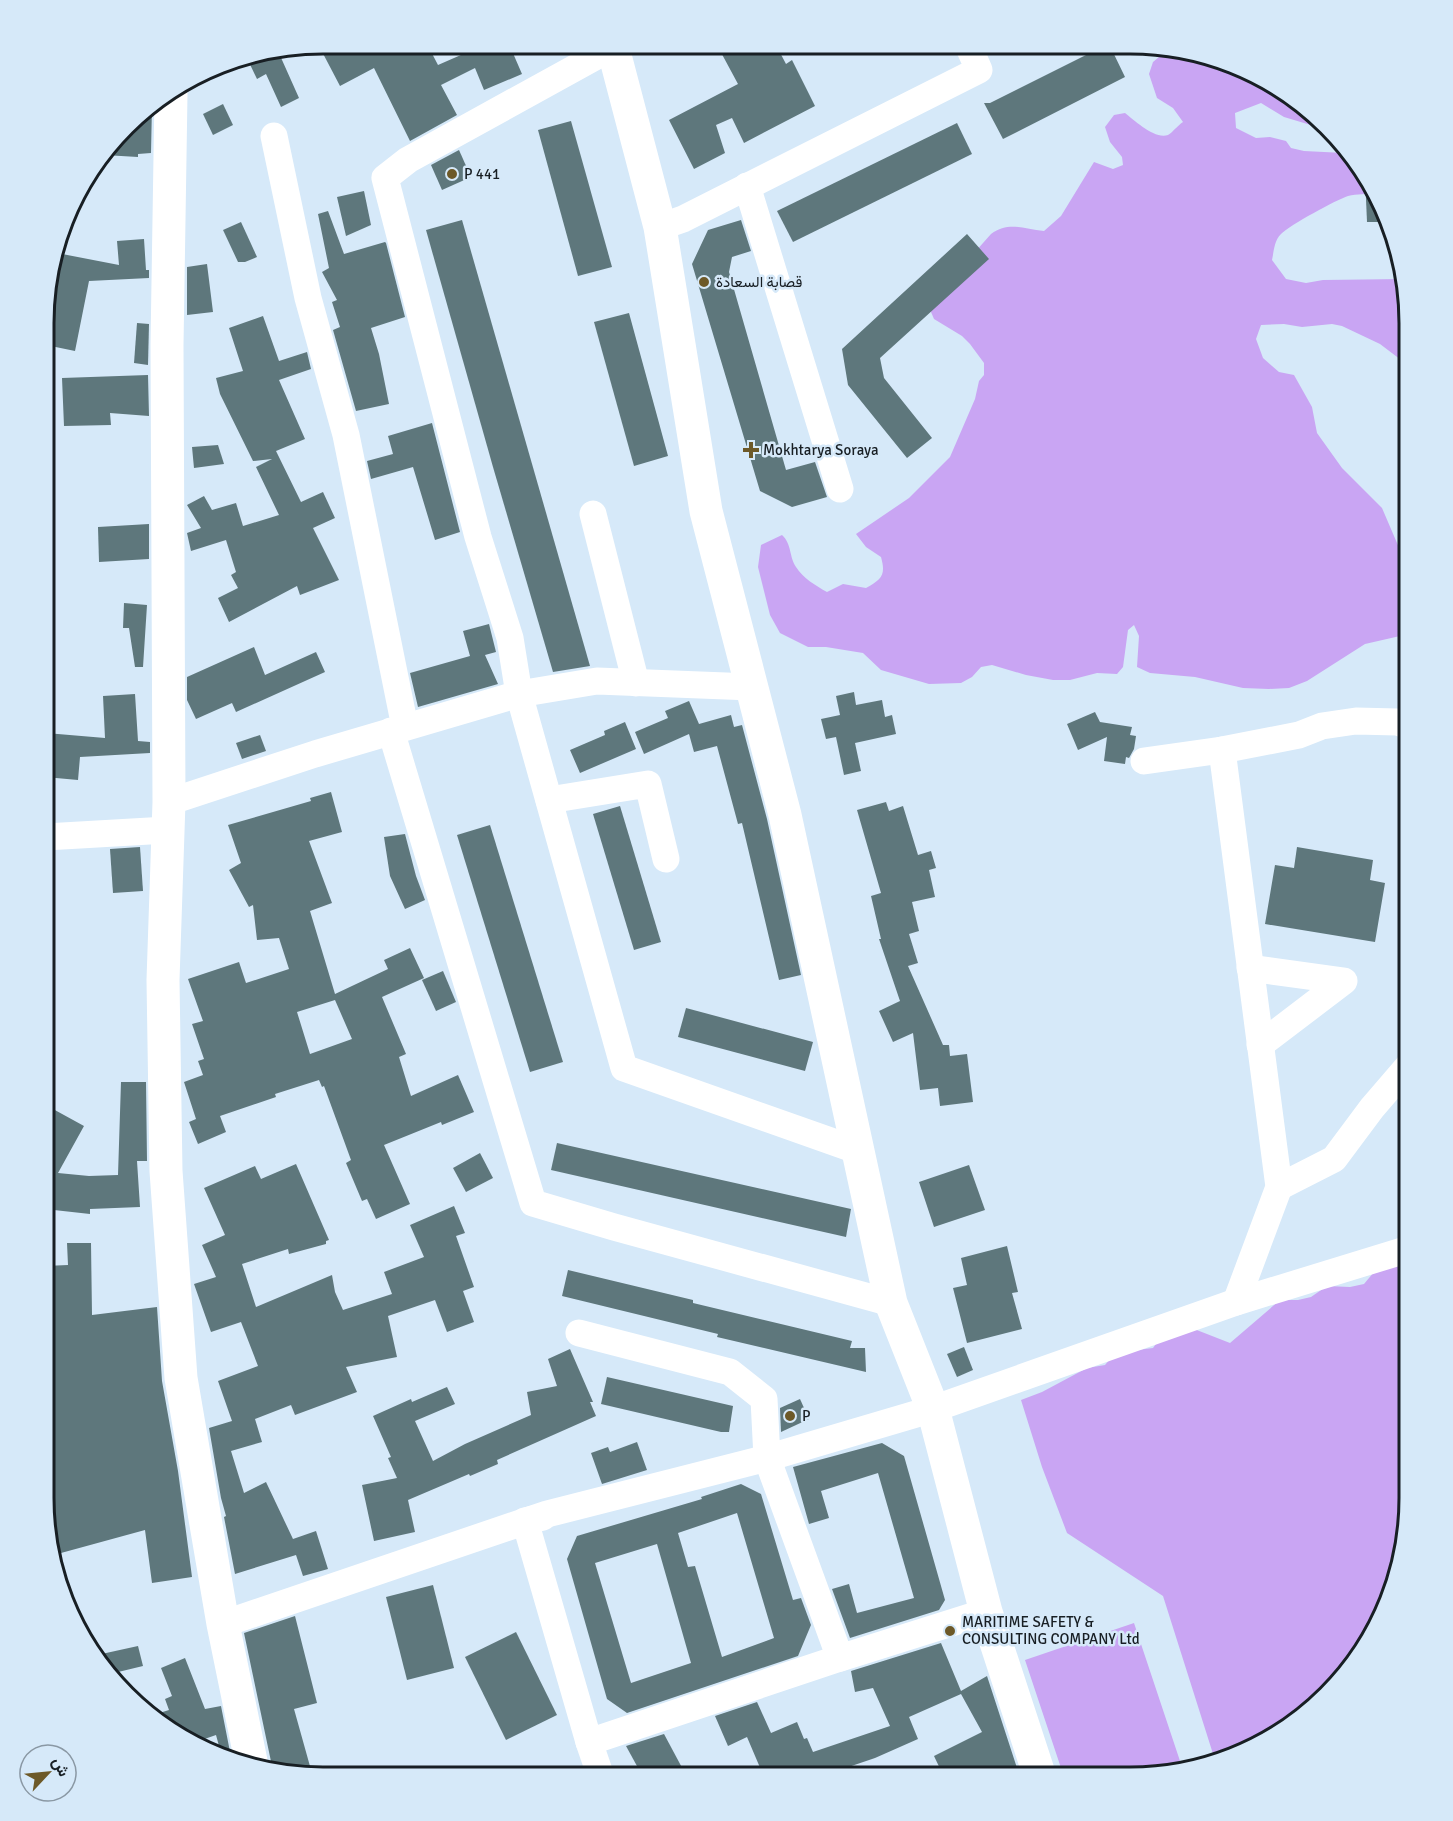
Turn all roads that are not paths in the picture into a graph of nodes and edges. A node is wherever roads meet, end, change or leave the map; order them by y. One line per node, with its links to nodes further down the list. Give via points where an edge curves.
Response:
1 (599, 54): 12 (street, via 408,160 385,178 478,537 510,638)
2 (615, 54): 7 (street)
3 (972, 54): 6 (street, via 979,70)
4 (171, 101): 18 (street)
5 (274, 136): 14 (street, via 308,298 346,435)
6 (747, 186): 7 (street); 8 (street)
7 (660, 227): 11 (street, via 706,511)
8 (840, 489)
9 (593, 514): 10 (street)
10 (636, 683): 11 (street); 12 (street, via 597,681)
11 (752, 687): 24 (street, via 785,815)
12 (519, 694): 14 (street); 17 (street)
13 (1399, 723): 15 (street, via 1356,721 1322,726 1299,735)
14 (398, 729): 18 (street, via 315,754); 28 (street, via 533,1203)
15 (1222, 750): 16 (street); 21 (street)
16 (1144, 761)
17 (549, 800): 20 (street, via 648,784); 24 (street, via 624,1068)
18 (168, 816): 19 (street); 34 (street, via 163,980 166,1172 174,1290 181,1378)
19 (54, 835)
20 (666, 860)
21 (1250, 968): 22 (street); 22 (street, via 1344,981)
22 (1260, 1045): 25 (street)
23 (1399, 1077): 25 (street, via 1334,1159)
24 (859, 1151): 28 (street)
25 (1279, 1187): 27 (street)
26 (1399, 1252): 27 (street)
27 (1236, 1302): 30 (street)
28 (891, 1303): 30 (street)
29 (579, 1333): 31 (street, via 730,1372 764,1400)
30 (933, 1409): 31 (street); 33 (street)
31 (761, 1459): 32 (street); 35 (street)
32 (525, 1521): 34 (street); 36 (street)
33 (986, 1612): 35 (street); 39 (street)
34 (223, 1624): 37 (street)
35 (840, 1658): 36 (street)
36 (589, 1742): 38 (street)
37 (250, 1757)
38 (598, 1767)
39 (1037, 1767)

